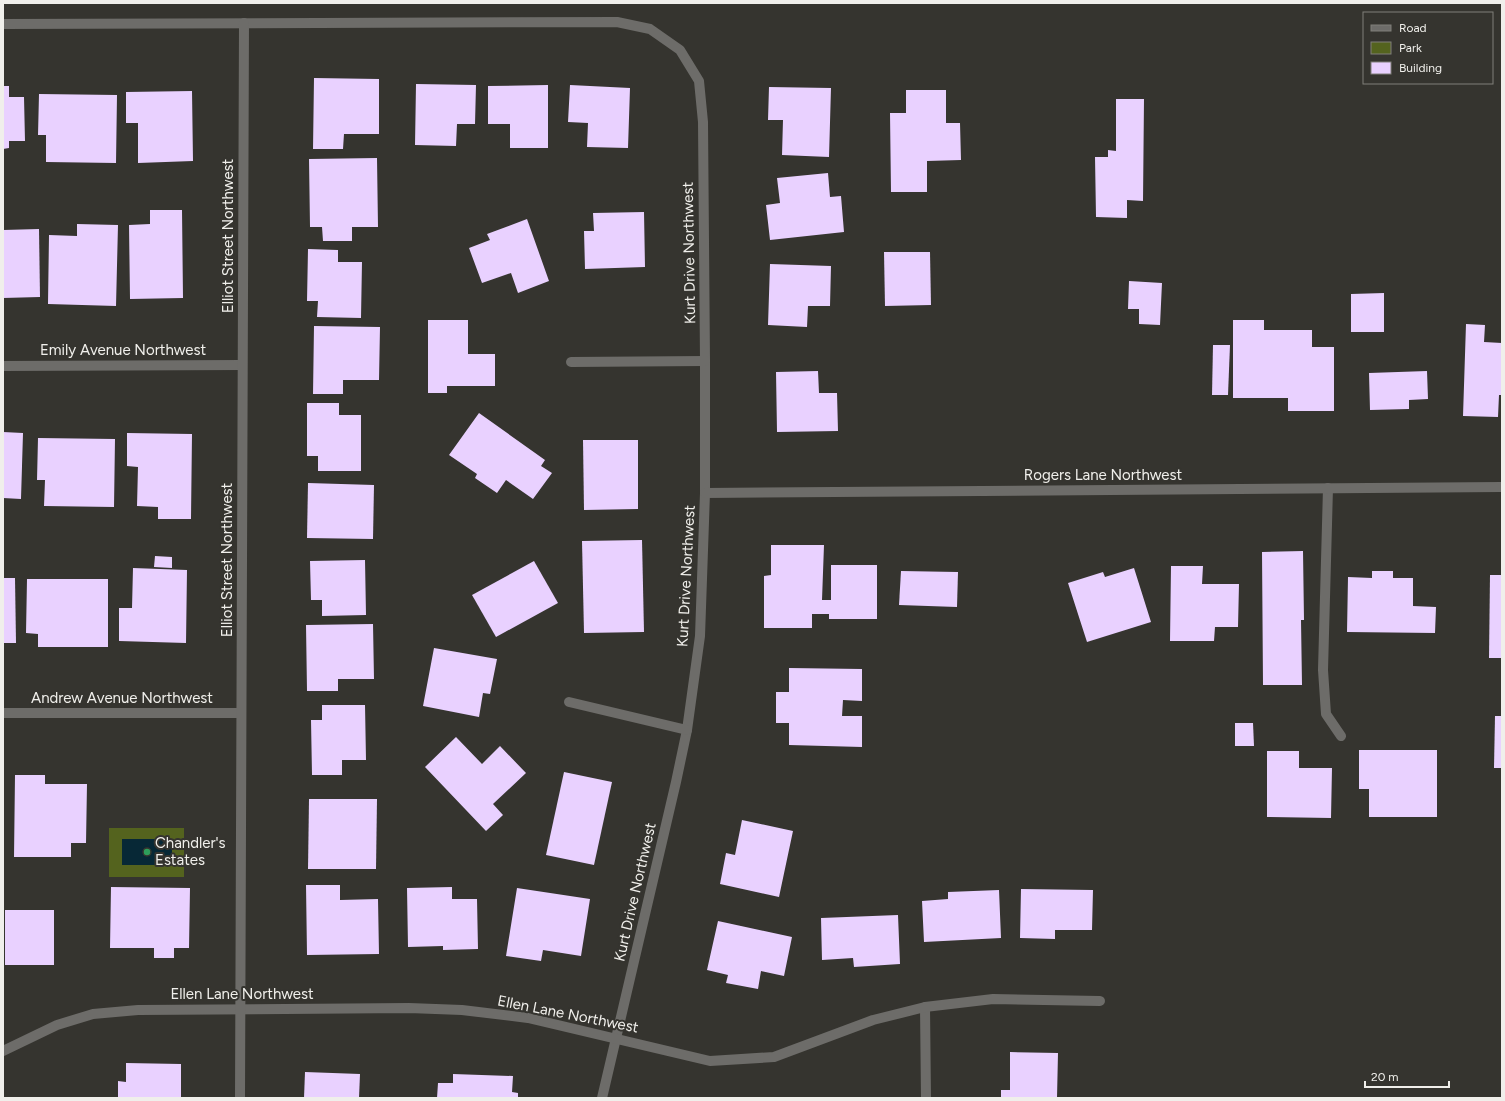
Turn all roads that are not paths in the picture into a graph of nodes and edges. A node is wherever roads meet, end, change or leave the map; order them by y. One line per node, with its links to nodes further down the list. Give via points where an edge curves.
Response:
1 (244, 23): 2 (street); 3 (street, Kurt Drive Northwest, via 617,22 650,29 680,50 699,81 703,122); 5 (street, Elliot Street Northwest)
2 (3, 24)
3 (705, 361): 4 (street); 9 (street, Kurt Drive Northwest)
4 (571, 362)
5 (242, 365): 6 (street, Emily Avenue Northwest); 12 (street, Elliot Street Northwest)
6 (3, 366)
7 (1502, 487): 8 (street, Rogers Lane Northwest)
8 (1328, 488): 9 (street, Rogers Lane Northwest); 14 (street, via 1323,670 1326,714)
9 (705, 493): 13 (street, Kurt Drive Northwest, via 700,636)
10 (569, 702): 13 (street)
11 (3, 713): 12 (street, Andrew Avenue Northwest)
12 (241, 713): 17 (street, Elliot Street Northwest)
13 (687, 730): 18 (street, Kurt Drive Northwest)
14 (1341, 736)
15 (1100, 1001): 16 (street, Ellen Lane Northwest, via 993,999)
16 (926, 1007): 18 (street, Ellen Lane Northwest, via 873,1020 774,1057 710,1061); 22 (street)
17 (240, 1010): 18 (street, Ellen Lane Northwest, via 462,1010 528,1018); 19 (street, Ellen Lane Northwest, via 138,1010 93,1014 57,1025); 20 (street, Elliot Street Northwest)
18 (616, 1038): 21 (street, Kurt Drive Northwest)
19 (3, 1052)
20 (240, 1098)
21 (602, 1098)
22 (926, 1098)

